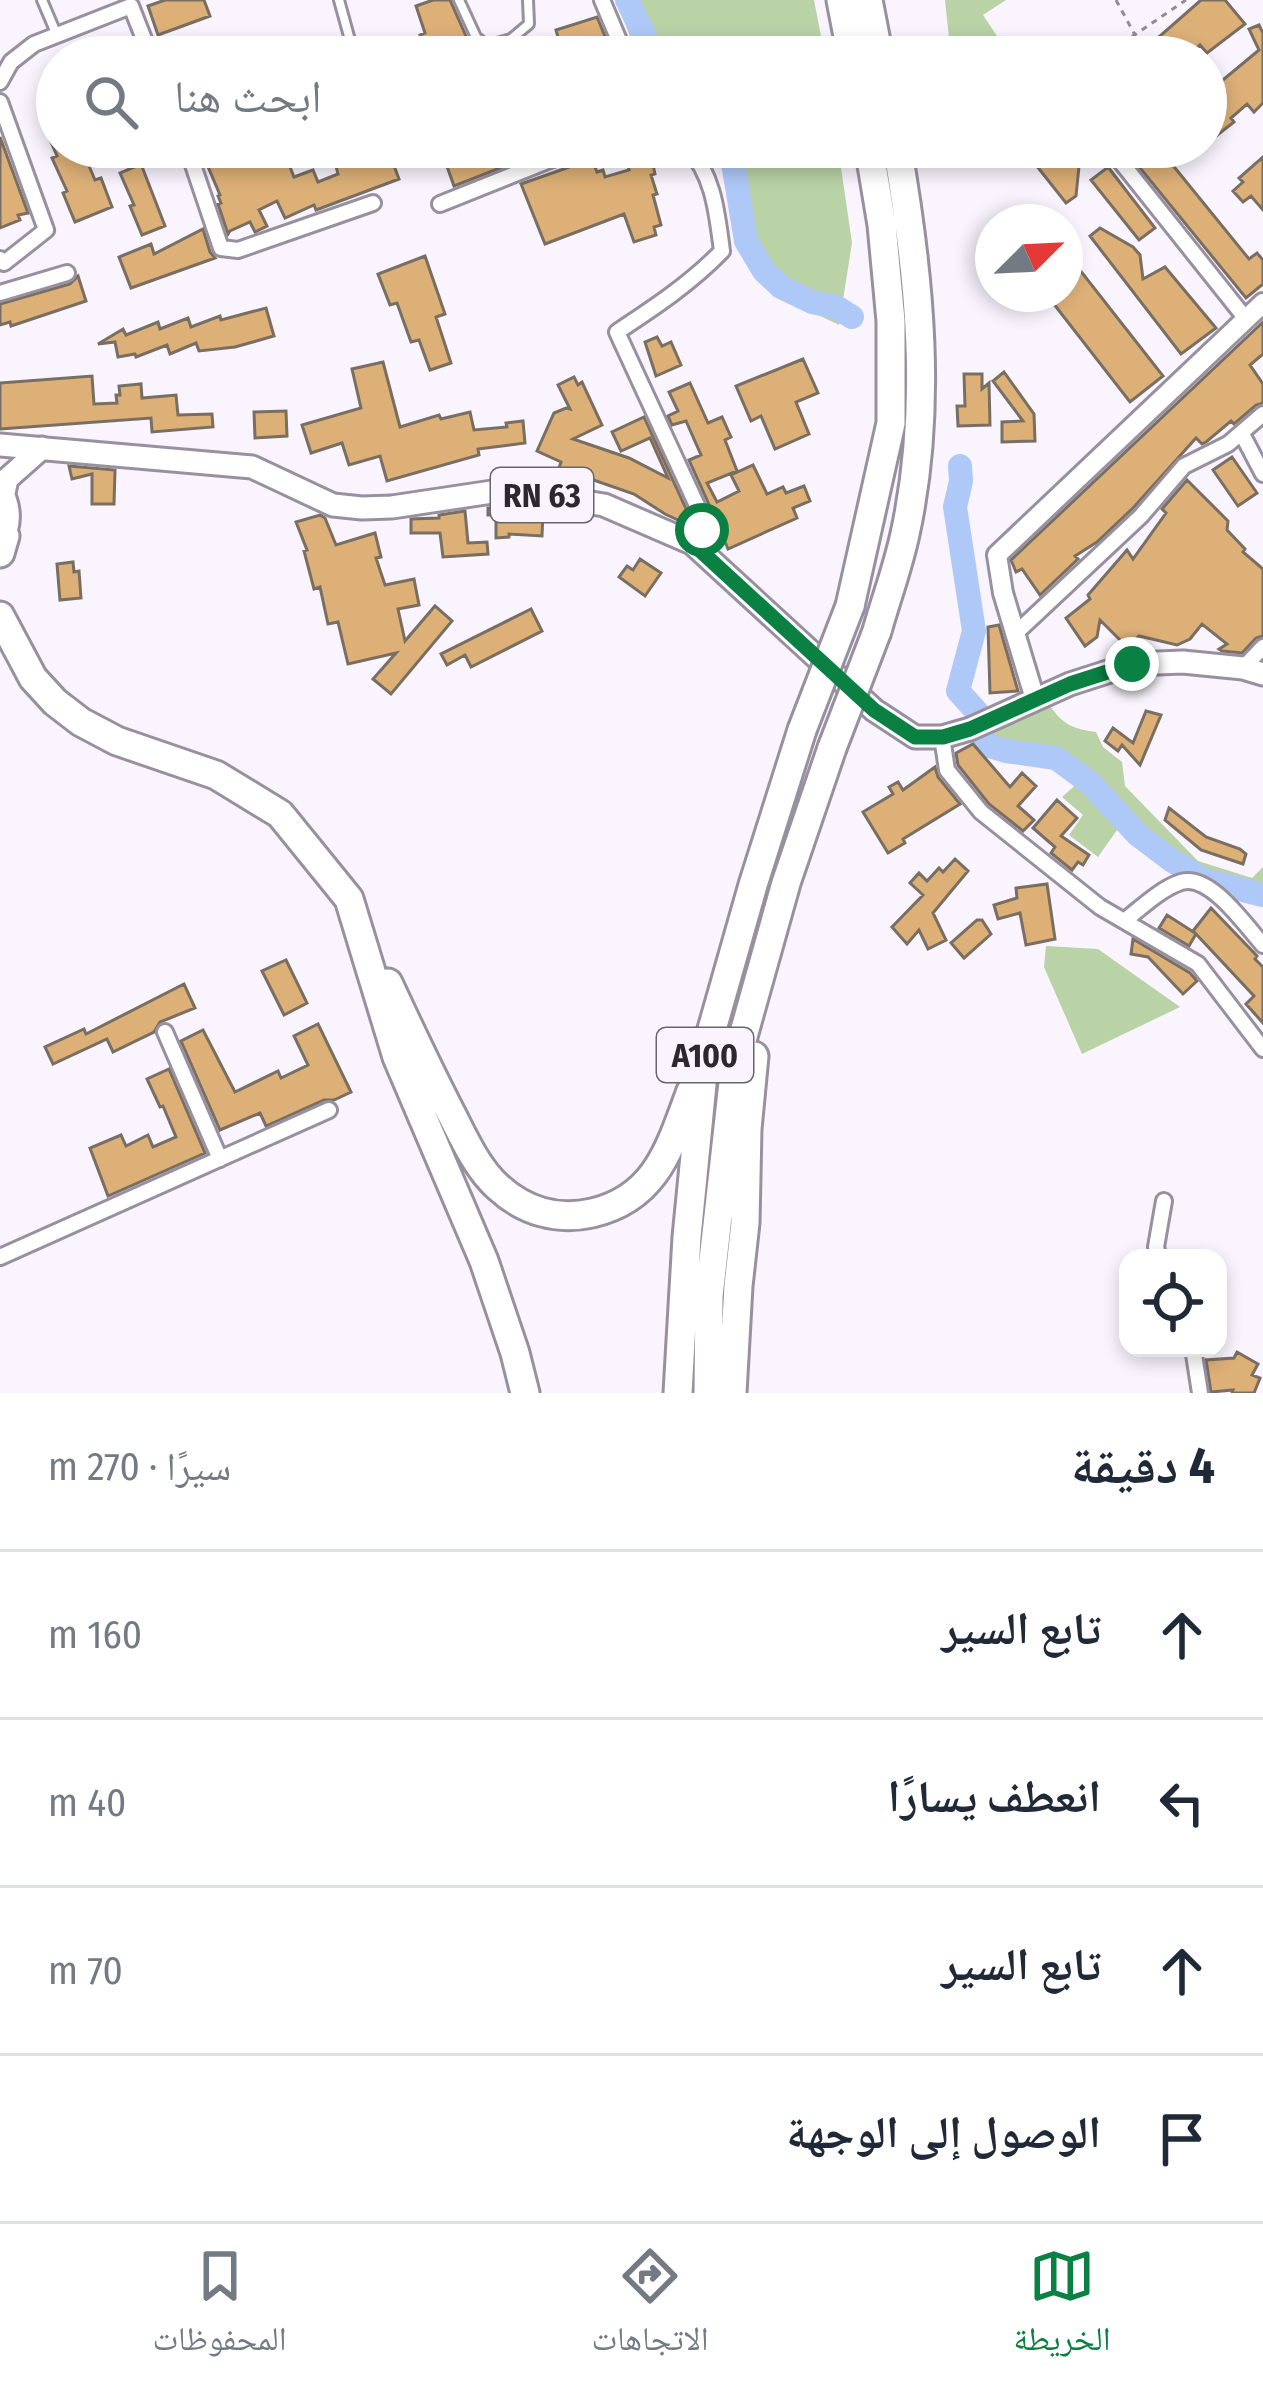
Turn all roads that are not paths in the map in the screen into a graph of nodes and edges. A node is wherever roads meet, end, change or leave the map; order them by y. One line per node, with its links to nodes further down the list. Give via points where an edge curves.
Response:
1 (42, 0): 9 (lane)
2 (339, 0): 12 (lane)
3 (459, 0): 13 (lane)
4 (528, 0): 14 (lane, via 529,24)
5 (602, 0): 15 (street)
6 (841, 0): 16 (highway)
7 (868, 0): 17 (highway)
8 (134, 3): 9 (street); 11 (street)
9 (57, 34): 10 (street)
10 (52, 36)
11 (144, 36)
12 (349, 36)
13 (476, 36)
14 (515, 36)
15 (617, 36)
16 (848, 36)
17 (875, 36)
18 (36, 43): 19 (street)
19 (0, 82)
20 (0, 103): 29 (street, via 46,230)
21 (194, 168): 27 (street, via 221,248 238,250)
22 (530, 168): 28 (street)
23 (702, 168): 40 (street, via 722,251 617,332 706,525)
24 (872, 168): 54 (highway, A100 / A100, bridge, via 891,321 891,424 850,606 802,730)
25 (901, 168): 48 (highway, A100 / A100, bridge, via 918,308 916,470 877,632)
26 (1126, 168): 33 (street)
27 (373, 203)
28 (440, 204)
29 (0, 259)
30 (67, 273): 31 (street)
31 (0, 293)
32 (1263, 303): 33 (street)
33 (1246, 320): 43 (street, via 997,555)
34 (1263, 414): 35 (street)
35 (1242, 434): 38 (street); 43 (street, via 1184,466)
36 (0, 445): 37 (main road)
37 (42, 448): 39 (main road); 40 (main road, RN 63, via 252,467 333,505 362,508 535,494 604,505)
38 (1263, 474)
39 (2, 490): 41 (main road, via 9,522)
40 (692, 543): 47 (main road, RN 63, via 874,710 915,737)
41 (2, 545)
42 (0, 616): 49 (highway, via 55,702 117,741 216,775 280,814)
43 (1016, 634): 46 (street)
44 (1263, 647): 45 (street)
45 (1253, 671): 46 (main road, via 1132,664)
46 (1035, 699): 47 (main road)
47 (943, 737): 50 (street, via 946,770 981,812)
48 (786, 883): 63 (highway, A100 / A100, via 735,1065 709,1296); 64 (highway, via 756,1041)
49 (349, 899): 54 (highway, via 482,1168 524,1207 579,1216 635,1195 670,1148); 61 (highway, via 397,1057 484,1262)
50 (1124, 921): 51 (street, via 1190,881 1208,886); 53 (street, via 1198,964)
51 (1263, 945)
52 (165, 1032): 56 (street)
53 (1263, 1049)
54 (705, 1054): 62 (highway, A100 / A100)
55 (329, 1110): 56 (street)
56 (220, 1159): 59 (street)
57 (1164, 1201): 58 (street)
58 (1157, 1249)
59 (0, 1257)
60 (1194, 1357): 65 (street)
61 (525, 1393)
62 (678, 1393)
63 (708, 1393)
64 (732, 1393)
65 (1200, 1393)

